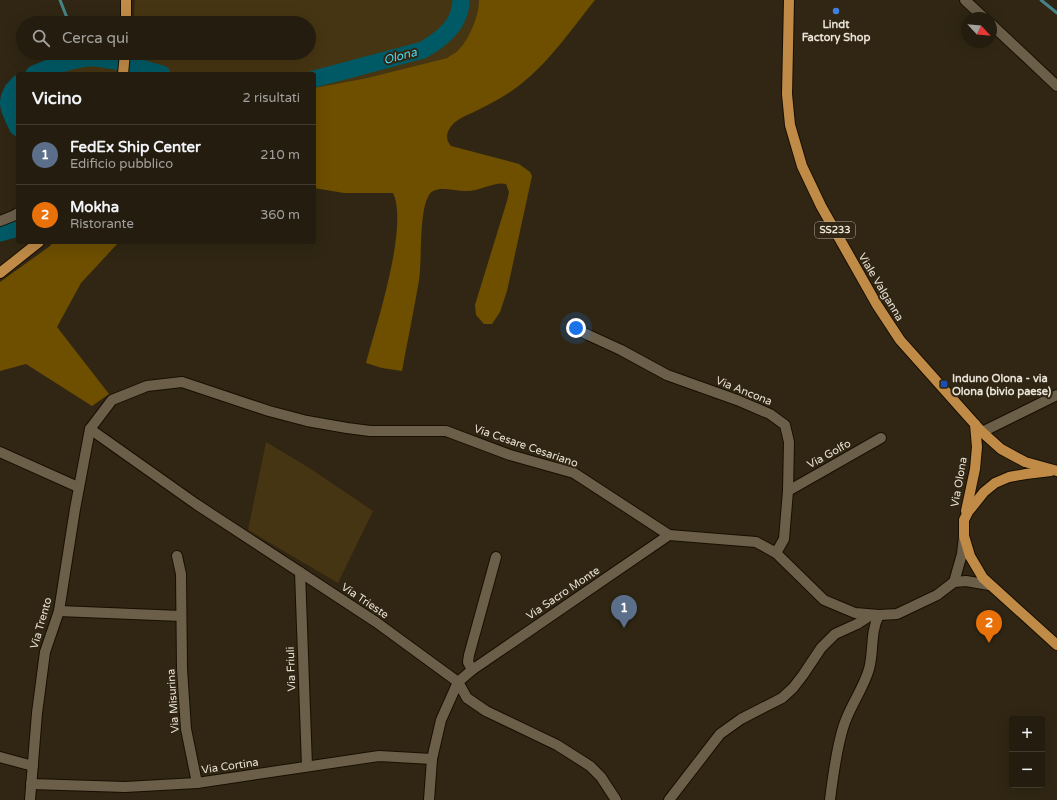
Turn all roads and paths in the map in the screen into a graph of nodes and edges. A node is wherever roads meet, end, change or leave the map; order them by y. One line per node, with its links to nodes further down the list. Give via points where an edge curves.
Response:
1 (126, 0): 5 (main road)
2 (789, 0): 16 (main road, Viale Valganna / SS233, via 787,94 790,125 802,166 821,206 900,340)
3 (965, 0): 4 (street)
4 (978, 12)
5 (126, 16)
6 (997, 30): 9 (street)
7 (125, 60): 8 (main road)
8 (124, 72)
9 (1057, 86)
10 (16, 214): 11 (street)
11 (0, 221)
12 (37, 244): 13 (main road)
13 (0, 273)
14 (573, 328): 23 (street, Via Ancona, via 667,375 770,414 785,425 789,442)
15 (1057, 395): 18 (street)
16 (975, 424): 18 (main road, Viale Valganna / SS233); 24 (main road, Via Olona, via 975,469)
17 (90, 429): 22 (street, Via Trento); 25 (street, Via Cesare Cesariano, via 112,400 147,386 182,382 307,421 370,431 446,430 510,455 574,473); 30 (street, Via Trieste, via 196,504)
18 (982, 432): 21 (main road, Viale Valganna / SS233, via 1001,449 1025,462)
19 (882, 438): 23 (street, Via Golfo)
20 (0, 452): 22 (street)
21 (1057, 471): 24 (main road, via 1009,477 995,484 974,503)
22 (78, 487): 33 (street, Via Trento)
23 (788, 491): 27 (street, Via Ancona, via 784,539)
24 (964, 520): 26 (main road, Via Olona)
25 (669, 535): 27 (street, Via Cesare Cesariano, via 756,542); 37 (street, Via Sacro Monte)
26 (964, 536): 31 (street); 32 (main road, Via Olona, via 974,564)
27 (776, 553): 34 (street, Via Cesare Cesariano, via 824,600 855,613)
28 (177, 556): 35 (street, Via Misurina, via 181,574)
29 (496, 557): 37 (street, via 469,655 468,662)
30 (300, 572): 38 (street, Via Trieste, via 376,622); 42 (street, Via Friuli)
31 (954, 582): 32 (street, via 966,581); 34 (street, Via Cesare Cesariano, via 937,595 897,614)
32 (989, 585): 36 (main road, Via Olona)
33 (59, 611): 35 (street); 41 (street, Via Trento, via 45,652)
34 (875, 615): 48 (street, via 835,634 782,698 741,719 720,734); 49 (street, via 869,670 843,727)
35 (181, 616): 43 (street, Via Misurina, via 186,729)
36 (1057, 645)
37 (472, 670): 38 (street, Via Sacro Monte)
38 (458, 682): 40 (street, Via Sacro Monte, via 441,720); 47 (street, Via Trieste, via 467,698 486,711 557,745 590,766 601,777)
39 (0, 756): 41 (street)
40 (432, 759): 42 (street, Via Cortina, via 379,756); 46 (street, Via Sacro Monte)
41 (33, 766): 44 (street, Via Trento)
42 (307, 766): 43 (street, Via Cortina)
43 (193, 783): 44 (street, Via Cortina, via 125,787)
44 (31, 784): 45 (street, Via Trento)
45 (30, 800)
46 (429, 800)
47 (616, 800)
48 (669, 800)
49 (830, 800)

